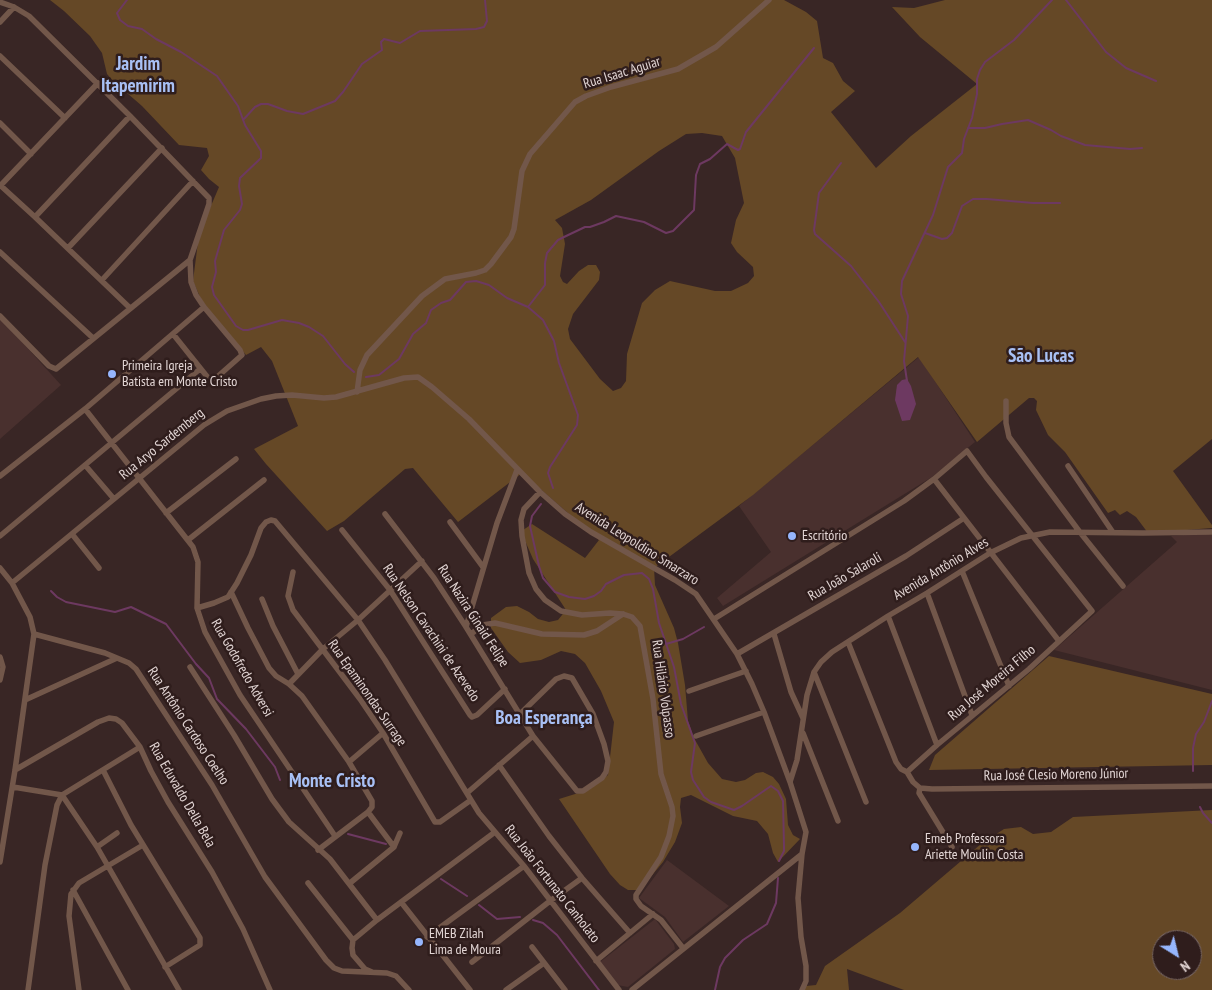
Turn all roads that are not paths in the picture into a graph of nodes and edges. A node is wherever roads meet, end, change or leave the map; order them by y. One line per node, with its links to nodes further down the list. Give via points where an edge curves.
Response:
1 (769, 0): 25 (street, Rua Isaac Aguiar, via 716,46 678,69 575,102 530,154 522,171 514,228 491,264 476,273 445,279 422,296 367,355)
2 (0, 2): 3 (street)
3 (14, 7): 4 (street); 6 (street, via 29,16)
4 (0, 22)
5 (0, 56): 8 (street)
6 (98, 83): 7 (street); 8 (street)
7 (130, 116): 10 (street); 14 (street)
8 (65, 118): 11 (street)
9 (0, 123): 11 (street)
10 (162, 148): 12 (street); 15 (street)
11 (31, 154): 13 (street)
12 (194, 181): 17 (street, via 208,195 209,204); 18 (street)
13 (0, 186): 14 (street)
14 (35, 217): 15 (street)
15 (68, 248): 18 (street)
16 (0, 252): 23 (street)
17 (190, 260): 19 (street, via 191,282); 20 (street)
18 (102, 280): 20 (street)
19 (204, 307): 22 (street); 24 (street, via 242,355 216,378 209,379)
20 (130, 308): 23 (street)
21 (0, 316): 23 (street, via 49,366 56,369)
22 (173, 334): 24 (street); 27 (street)
23 (93, 338)
24 (200, 369): 28 (street)
25 (356, 392): 32 (street, Avenida Leopoldino Smarzaro, via 418,377 469,420); 34 (street, Rua Aryo Sardemberg, via 324,398 276,396 238,406 204,425)
26 (1006, 401): 44 (street, via 1009,437)
27 (85, 409): 28 (street, Rua Godofredo Adversi); 33 (street)
28 (112, 443): 30 (street); 34 (street, Rua Godofredo Adversi)
29 (236, 459): 39 (street)
30 (85, 465): 38 (street); 49 (street)
31 (1068, 466): 45 (street)
32 (517, 470): 37 (street, Avenida Leopoldino Smarzaro); 53 (street)
33 (0, 476)
34 (140, 478): 38 (street, Rua Aryo Sardemberg); 39 (street, Rua Godofredo Adversi)
35 (934, 479): 41 (street); 48 (street, via 967,451); 67 (street)
36 (264, 480): 50 (street)
37 (540, 492): 65 (street, via 524,509 521,520 529,573 536,589 561,611 582,615); 67 (street, Avenida Leopoldino Smarzaro, via 578,524 688,588)
38 (114, 499): 47 (street, Rua Aryo Sardemberg)
39 (166, 513): 50 (street, Rua Godofredo Adversi)
40 (385, 514): 52 (street, Rua Nazira Ginaid Felipe)
41 (964, 518): 51 (street); 72 (street, Rua João Salaroli)
42 (450, 522): 53 (street)
43 (342, 530): 60 (street, Rua Nelson Cavachini de Azevedo)
44 (1079, 531): 45 (street, Avenida Antônio Alves); 48 (street, Avenida Antônio Alves); 59 (street)
45 (1112, 532): 46 (street, Avenida Antônio Alves)
46 (1212, 532)
47 (72, 534): 55 (street); 58 (street, Rua Aryo Sardemberg)
48 (1031, 535): 51 (street, Avenida Antônio Alves); 73 (street, Rua José Moreira Filho, via 1092,611)
49 (0, 536)
50 (188, 540): 64 (street, Rua Godofredo Adversi, via 198,562)
51 (990, 553): 56 (street, Avenida Antônio Alves); 73 (street)
52 (422, 561): 60 (street); 69 (street, Rua Nazira Ginaid Felipe)
53 (483, 567): 69 (street)
54 (0, 568): 58 (street)
55 (99, 568)
56 (962, 571): 62 (street, Avenida Antônio Alves); 85 (street)
57 (293, 572): 75 (street, Rua Epaminondas Surrage, via 289,602)
58 (12, 584): 70 (street, via 30,617)
59 (1123, 586)
60 (390, 590): 68 (street); 86 (street, Rua Nelson Cavachini de Azevedo, via 472,717)
61 (231, 592): 64 (street, via 222,600); 68 (street, Rua João Fortunato Canholato, via 252,555 261,528 271,520); 84 (street, via 270,668)
62 (927, 593): 66 (street, Avenida Antônio Alves); 91 (street)
63 (262, 599): 82 (street)
64 (197, 608): 117 (street, Rua Godofredo Adversi, via 207,638 240,694)
65 (623, 614): 71 (street, via 597,631 584,635 542,634 495,623 484,625); 133 (street, Rua Hilário Volpasso, via 632,617 642,632 660,768 672,807 672,824 661,857 636,895 638,904)
66 (888, 616): 74 (street, Avenida Antônio Alves); 97 (street)
67 (714, 619): 76 (street, Avenida Leopoldino Smarzaro)
68 (358, 620): 75 (street); 108 (street, Rua João Fortunato Canholato)
69 (466, 627): 71 (street, Rua Nazira Ginaid Felipe)
70 (34, 634): 78 (street, Rua Antônio Cardoso Coelho); 88 (street)
71 (471, 634): 86 (street, Rua Nazira Ginaid Felipe)
72 (774, 634): 76 (street, Rua João Salaroli); 92 (street, via 791,692)
73 (1059, 641): 85 (street, Rua José Moreira Filho)
74 (848, 642): 81 (street, Avenida Antônio Alves, via 832,652); 103 (street, via 896,762)
75 (323, 649): 82 (street); 93 (street, Rua Epaminondas Surrage)
76 (737, 654): 80 (street, Avenida Leopoldino Smarzaro)
77 (0, 657): 83 (street, via 3,667)
78 (117, 658): 88 (street); 144 (street, Rua Antônio Cardoso Coelho, via 129,663 143,677 212,785 273,890 317,950 334,968)
79 (190, 667): 122 (street, via 272,799 289,822)
80 (746, 671): 87 (street); 89 (street, Avenida Leopoldino Smarzaro)
81 (814, 672): 92 (street, Avenida Antônio Alves); 111 (street)
82 (298, 674): 84 (street)
83 (0, 680)
84 (289, 684): 99 (street, via 302,696)
85 (1009, 686): 91 (street, Rua José Moreira Filho)
86 (505, 689): 90 (street, Rua Nazira Ginaid Felipe)
87 (689, 691)
88 (25, 700): 101 (street)
89 (764, 712): 96 (street); 104 (street, Avenida Leopoldino Smarzaro)
90 (520, 714): 95 (street, Rua Nazira Ginaid Felipe); 95 (street, Rua Nazira Ginaid Felipe, via 556,680 564,676 572,678 593,714 604,744 608,762 606,772 579,792)
91 (972, 716): 97 (street, Rua José Moreira Filho)
92 (804, 720): 94 (street, Avenida Antônio Alves)
93 (383, 733): 99 (street); 110 (street, Rua Epaminondas Surrage, via 435,822 440,822)
94 (802, 733): 104 (street, Avenida Antônio Alves, via 798,760); 113 (street)
95 (533, 736): 100 (street)
96 (696, 736)
97 (936, 745): 103 (street, Rua José Moreira Filho)
98 (140, 747): 101 (street, Rua Eduvaldo Della Bela, via 122,723 108,718); 102 (street); 149 (street, Rua Eduvaldo Della Bela, via 168,802 233,910)
99 (349, 762): 112 (street, via 370,798 372,804)
100 (499, 765): 108 (street); 127 (street)
101 (16, 770): 106 (street)
102 (102, 770): 109 (street); 118 (street)
103 (907, 772): 107 (street)
104 (790, 782): 123 (street, Avenida Leopoldino Smarzaro, via 806,832)
105 (1212, 786): 107 (street, Rua José Clesio Moreno Júnior)
106 (13, 787): 109 (street); 124 (street)
107 (920, 788): 121 (street, via 919,793)
108 (467, 793): 110 (street, Rua João Fortunato Canholato)
109 (62, 795): 119 (street); 145 (street, via 50,838)
110 (471, 800): 114 (street, Rua João Fortunato Canholato)
111 (866, 802)
112 (368, 812): 117 (street); 120 (street)
113 (838, 822)
114 (495, 832): 126 (street, Rua João Fortunato Canholato); 132 (street)
115 (400, 833): 120 (street)
116 (117, 834): 119 (street)
117 (335, 836): 122 (street)
118 (143, 845): 125 (street); 143 (street, via 200,938 200,945)
119 (97, 847): 125 (street)
120 (394, 847): 129 (street)
121 (952, 847)
122 (318, 850): 129 (street)
123 (802, 854): 139 (street); 156 (street, Avenida Leopoldino Smarzaro, via 798,916 806,981)
124 (0, 862)
125 (108, 865): 130 (street); 143 (street)
126 (524, 866): 131 (street, Rua João Fortunato Canholato); 136 (street)
127 (582, 878): 131 (street); 135 (street)
128 (308, 883): 137 (street)
129 (350, 883): 134 (street)
130 (73, 890): 146 (street, via 69,916); 147 (street)
131 (550, 901): 140 (street, Rua João Fortunato Canholato); 141 (street)
132 (401, 902): 134 (street); 136 (street)
133 (653, 914): 135 (street); 139 (street, Rua Hilário Volpasso)
134 (377, 920): 137 (street)
135 (630, 933): 140 (street)
136 (427, 937): 151 (street)
137 (353, 940): 144 (street, via 353,955 365,969)
138 (532, 947): 142 (street)
139 (683, 948): 155 (street)
140 (596, 961): 154 (street, Rua João Fortunato Canholato)
141 (472, 962)
142 (544, 963): 152 (street); 153 (street)
143 (165, 967): 148 (street)
144 (374, 973): 150 (street, Rua Antônio Cardoso Coelho, via 396,976)
145 (28, 990)
146 (79, 990)
147 (128, 990)
148 (179, 990)
149 (270, 990)
150 (409, 990)
151 (470, 990)
152 (506, 990)
153 (565, 990)
154 (619, 990)
155 (632, 990)
156 (802, 990)

